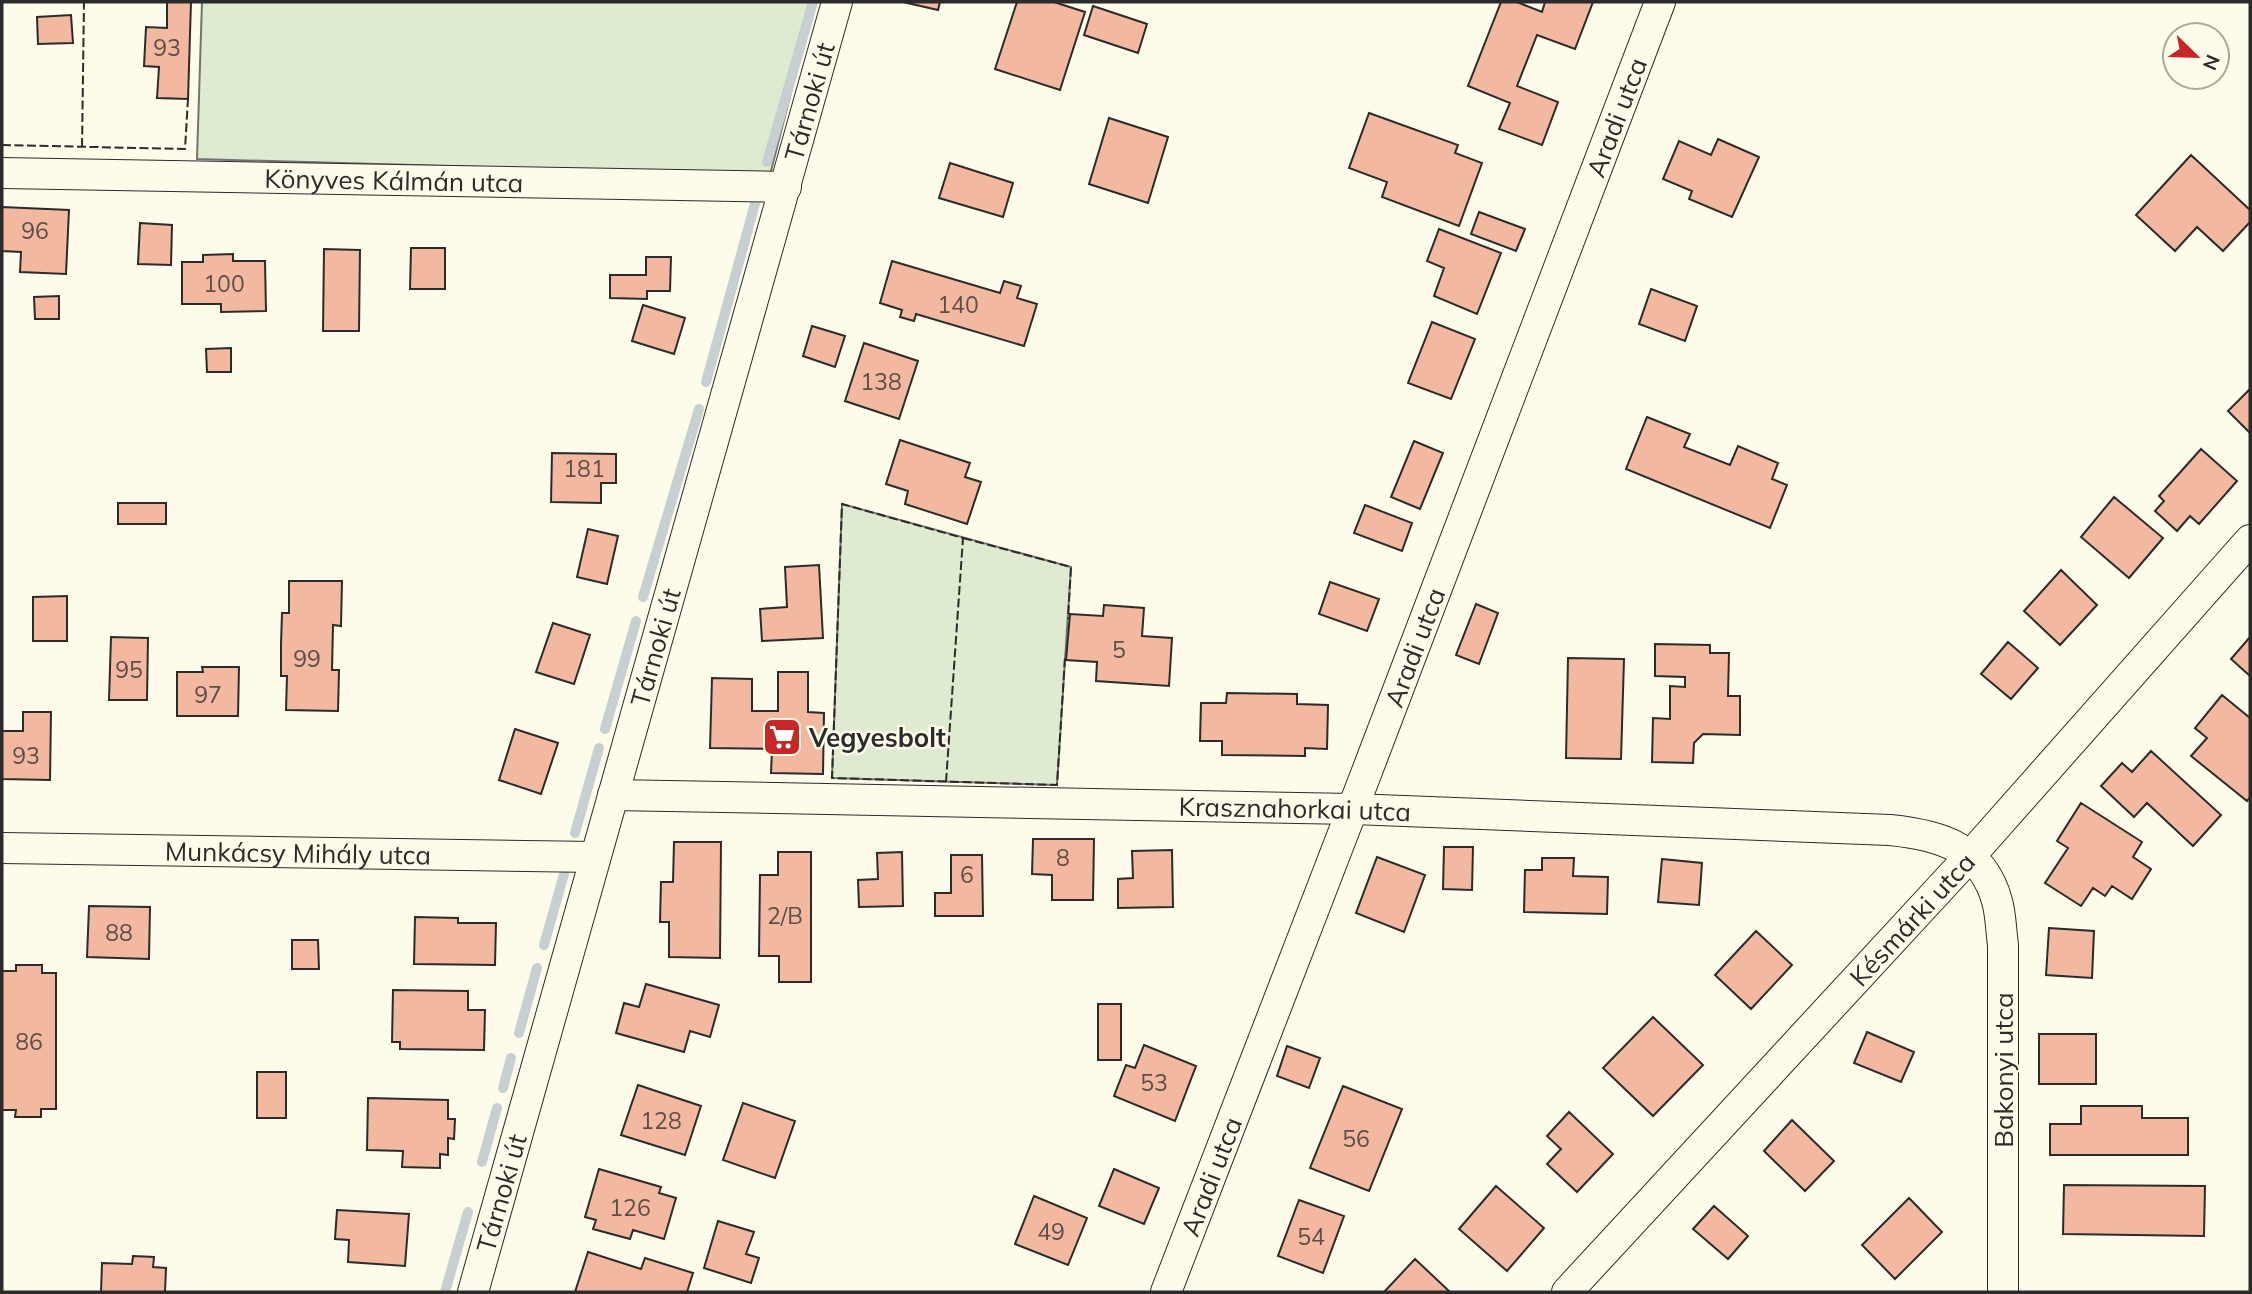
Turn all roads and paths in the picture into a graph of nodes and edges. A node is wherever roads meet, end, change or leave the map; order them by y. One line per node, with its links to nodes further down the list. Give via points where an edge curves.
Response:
1 (837, 2): 4 (street, Tárnoki út)
2 (1660, 2): 7 (street, Aradi utca)
3 (2, 173): 4 (street, Könyves Kálmán utca)
4 (786, 187): 6 (street, Tárnoki út)
5 (2250, 540): 9 (street, Késmárki utca)
6 (613, 795): 7 (street, Krasznahorkai utca); 10 (street, Tárnoki út)
7 (1353, 809): 9 (street, Krasznahorkai utca, via 1890,830 1944,840); 12 (street, Aradi utca)
8 (2, 848): 10 (street, Munkácsy Mihály utca)
9 (1971, 855): 13 (street, Késmárki utca); 14 (street, Bakonyi utca, via 1997,901 2003,945)
10 (595, 857): 11 (street, Tárnoki út)
11 (473, 1292)
12 (1166, 1292)
13 (1567, 1292)
14 (2003, 1292)

